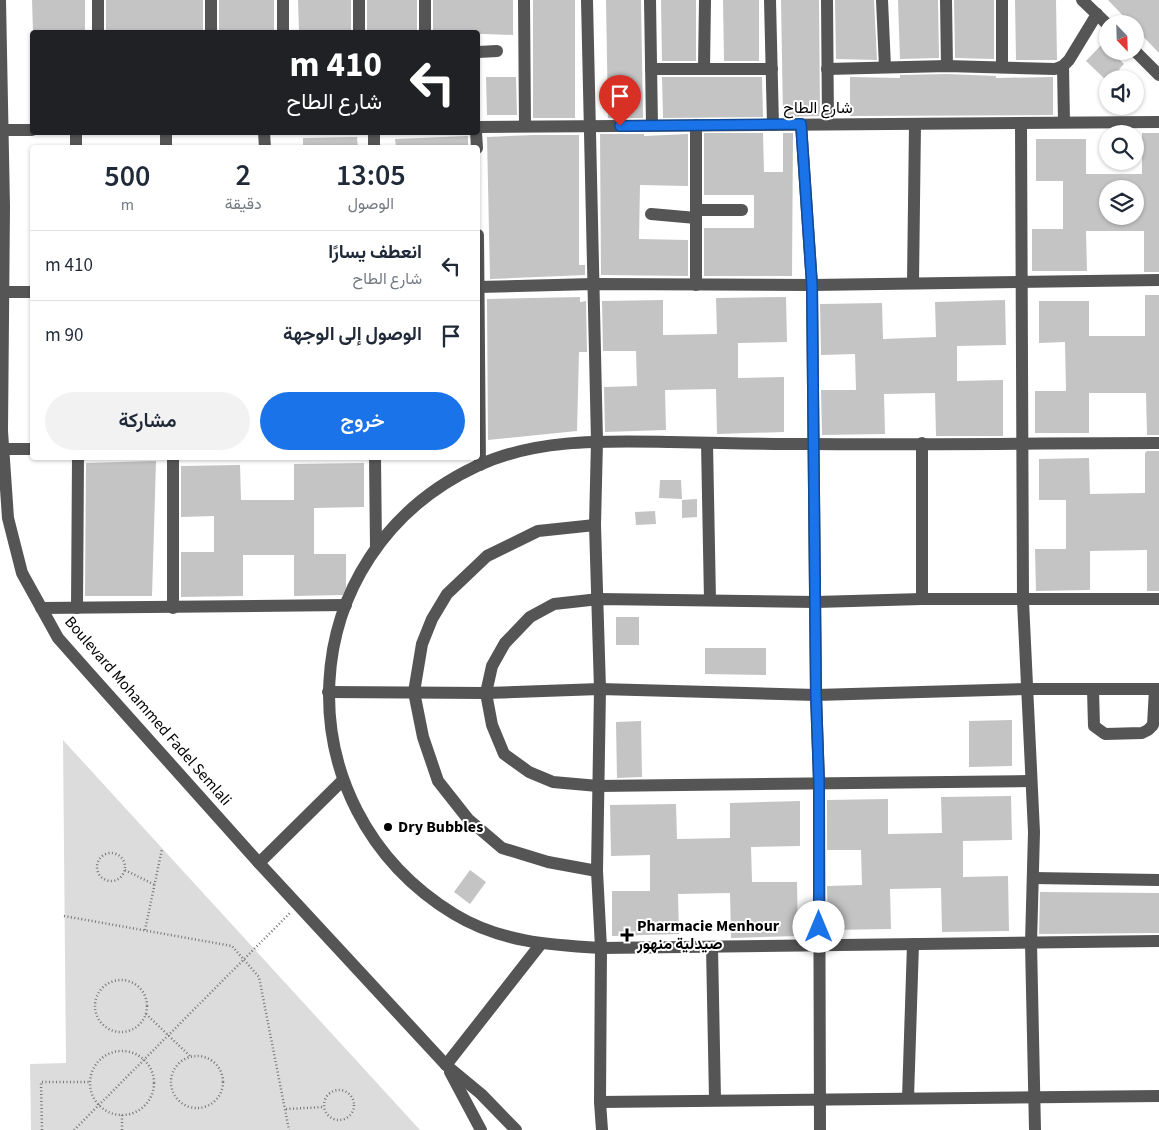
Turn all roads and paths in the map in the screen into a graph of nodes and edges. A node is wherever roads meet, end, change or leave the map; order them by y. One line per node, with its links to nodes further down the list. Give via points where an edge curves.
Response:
1 (0, 0): 47 (street, Boulevard Mohammed Fadel Semlali)
2 (98, 0): 18 (street)
3 (211, 0): 19 (street)
4 (283, 0): 20 (street)
5 (359, 0): 21 (street)
6 (425, 0): 22 (street)
7 (524, 0): 44 (street)
8 (587, 0): 45 (street)
9 (650, 0): 30 (street)
10 (705, 0): 31 (street)
11 (770, 0): 32 (street)
12 (827, 0): 33 (street)
13 (882, 0): 29 (street)
14 (946, 0): 26 (street)
15 (1002, 0): 27 (street)
16 (1082, 0): 17 (street)
17 (1097, 14): 28 (street)
18 (98, 30)
19 (211, 30)
20 (283, 30)
21 (359, 30)
22 (425, 30)
23 (498, 51): 24 (street)
24 (480, 52)
25 (1144, 60): 34 (street)
26 (947, 66): 27 (street); 29 (street)
27 (1002, 66): 28 (street)
28 (1063, 66): 35 (street)
29 (885, 68): 33 (street)
30 (651, 69): 31 (street); 41 (street)
31 (704, 69): 32 (street)
32 (772, 69): 43 (street)
33 (827, 69): 39 (street)
34 (1159, 75)
35 (1064, 122): 36 (street, شارع الطاح); 37 (street, شارع الطاح)
36 (1159, 122)
37 (1021, 123): 40 (street, شارع الطاح); 53 (street)
38 (801, 124): 39 (street, شارع الطاح); 43 (street, شارع الطاح); 57 (street)
39 (828, 124): 40 (street, شارع الطاح)
40 (915, 124): 54 (street)
41 (652, 125): 42 (street, شارع الطاح); 45 (street, شارع الطاح)
42 (696, 125): 43 (street, شارع الطاح); 51 (street)
43 (773, 125)
44 (525, 126): 45 (street, شارع الطاح); 46 (street, شارع الطاح)
45 (588, 126): 55 (street)
46 (480, 127)
47 (1, 130): 48 (street); 59 (street, Boulevard Mohammed Fadel Semlali)
48 (30, 130)
49 (742, 210): 51 (street)
50 (651, 214): 51 (street)
51 (696, 214): 56 (street)
52 (1159, 280): 53 (street)
53 (1022, 281): 54 (street); 64 (street)
54 (913, 282): 57 (street)
55 (593, 284): 56 (street); 58 (street); 61 (street)
56 (696, 284): 57 (street)
57 (812, 285): 66 (street)
58 (480, 287)
59 (3, 292): 60 (street); 67 (street, Boulevard Mohammed Fadel Semlali)
60 (30, 292)
61 (597, 441): 62 (street); 73 (street, via 536,448); 74 (street)
62 (708, 443): 66 (street); 78 (street)
63 (922, 443): 64 (street); 66 (street); 77 (street)
64 (1022, 443): 65 (street); 80 (street)
65 (1159, 443)
66 (814, 444): 81 (street)
67 (3, 449): 68 (street); 83 (street, Boulevard Mohammed Fadel Semlali, via 8,518 22,572)
68 (30, 449)
69 (78, 460): 84 (street)
70 (173, 460): 85 (street)
71 (375, 460): 75 (street)
72 (480, 460): 73 (street)
73 (480, 465): 75 (street, via 445,484 414,508)
74 (596, 525): 76 (street); 91 (street, via 538,531 486,556 447,594 432,619 422,644)
75 (376, 548): 82 (street)
76 (599, 599): 78 (street); 86 (street); 92 (street, via 554,604 530,617 505,643 492,666)
77 (922, 599): 80 (street); 81 (street)
78 (710, 600): 81 (street)
79 (1159, 600): 80 (street)
80 (1023, 601): 87 (street)
81 (816, 602): 93 (street)
82 (346, 605): 85 (street); 90 (street, via 333,648)
83 (41, 608): 84 (street); 99 (street, Boulevard Mohammed Fadel Semlali, via 58,638)
84 (77, 608): 85 (street)
85 (173, 608)
86 (600, 689): 92 (street); 93 (street); 97 (street)
87 (1029, 689): 89 (street); 93 (street); 95 (street)
88 (1157, 689): 89 (street); 89 (street, via 1153,725 1148,730 1105,734 1094,726)
89 (1093, 690)
90 (328, 692): 91 (street); 94 (street, via 332,736)
91 (414, 692): 92 (street); 101 (street, via 423,737 438,781 468,818 502,848 548,862)
92 (486, 693): 97 (street, via 492,725 504,754 529,772 553,782)
93 (816, 695): 96 (street)
94 (343, 780): 99 (street); 111 (street, via 361,821 387,858 419,889 472,923 497,934)
95 (1030, 781): 96 (street); 102 (street)
96 (819, 782): 97 (street); 112 (street)
97 (598, 786): 101 (street)
98 (162, 849): 104 (path)
99 (259, 863): 105 (street, Boulevard Mohammed Fadel Semlali)
100 (125, 870): 100 (path, via 116,880 108,881 100,876 98,864 107,854 117,855 124,861); 104 (path)
101 (597, 871): 114 (street)
102 (1033, 878): 103 (street); 109 (street)
103 (1159, 880)
104 (155, 885): 107 (path)
105 (298, 905): 115 (path); 120 (street, Boulevard Mohammed Fadel Semlali)
106 (64, 916): 107 (path)
107 (146, 930): 115 (path, via 232,946)
108 (1159, 941): 109 (street)
109 (1031, 943): 110 (street); 124 (street)
110 (913, 944): 112 (street); 123 (street)
111 (540, 945): 114 (street); 120 (street)
112 (819, 945): 113 (street); 125 (street)
113 (712, 947): 114 (street); 126 (street)
114 (601, 948): 127 (street)
115 (244, 960): 117 (path); 130 (path, via 259,977)
116 (146, 1014): 116 (path, via 137,1027 120,1033 98,1020 94,1004 108,983 125,980 140,987 145,994 148,1003); 117 (path)
117 (169, 1035): 118 (path); 119 (path)
118 (191, 1057): 118 (path, via 209,1058 222,1071 223,1088 214,1104 206,1108 180,1103 171,1088 173,1072 178,1064)
119 (144, 1060): 121 (path, via 126,1051 106,1055 92,1071); 128 (path); 131 (path, via 153,1077 151,1097 136,1112)
120 (446, 1065): 136 (street, Boulevard Mohammed Fadel Semlali); 137 (street, Boulevard Mohammed Fadel Semlali, via 481,1094)
121 (90, 1082): 128 (path, via 91,1093); 132 (path, via 41,1082)
122 (1159, 1096): 124 (street)
123 (908, 1098): 124 (street); 125 (street)
124 (1032, 1098): 140 (street)
125 (818, 1099): 126 (street); 139 (street)
126 (714, 1100): 127 (street)
127 (600, 1102): 138 (street)
128 (98, 1105): 131 (path); 133 (path)
129 (324, 1107): 129 (path, via 327,1096 335,1090 346,1091 355,1103 353,1113 340,1121 331,1118); 130 (path)
130 (285, 1109): 135 (path)
131 (122, 1115): 134 (path)
132 (42, 1130)
133 (74, 1130)
134 (122, 1130)
135 (289, 1130)
136 (481, 1130)
137 (516, 1130)
138 (602, 1130)
139 (820, 1130)
140 (1035, 1130)

